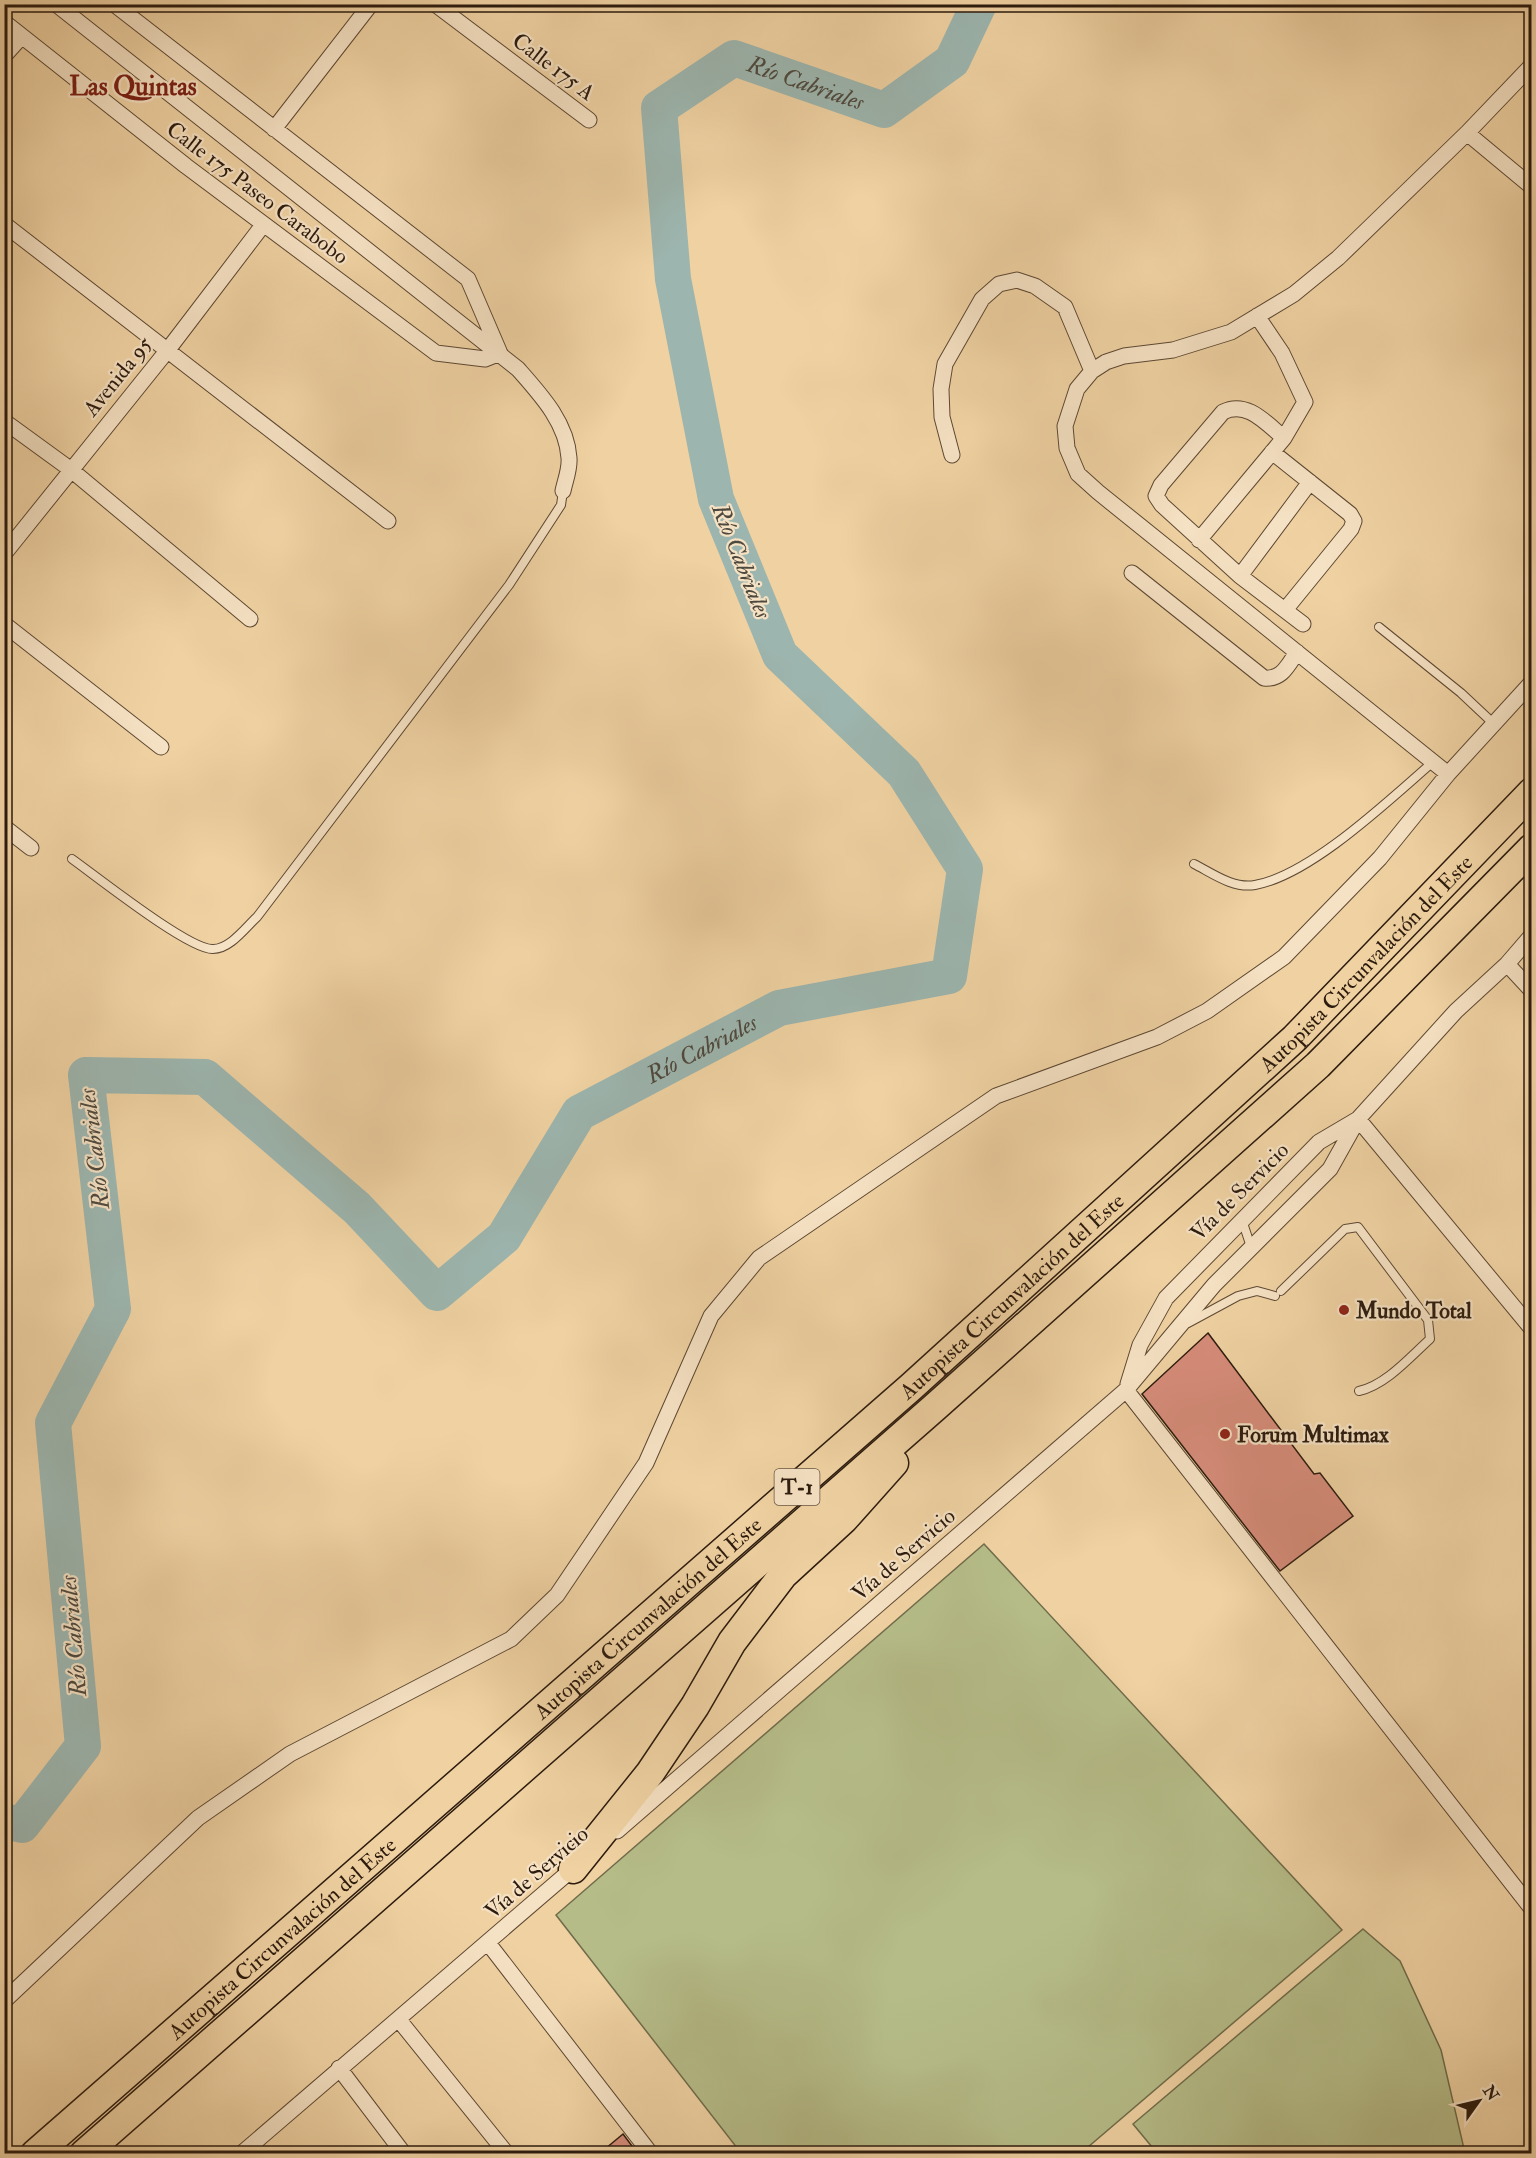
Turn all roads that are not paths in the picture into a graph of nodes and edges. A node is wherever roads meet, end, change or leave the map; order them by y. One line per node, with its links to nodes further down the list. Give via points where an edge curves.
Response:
1 (56, 4): 17 (street, Calle 175 Paseo Carabobo)
2 (114, 4): 10 (street)
3 (371, 4): 10 (street)
4 (435, 4): 9 (street, Calle 175 A)
5 (4, 22): 6 (street, Calle 175 Paseo Carabobo)
6 (22, 36): 7 (street); 14 (street, Calle 175 Paseo Carabobo)
7 (4, 56)
8 (1532, 65): 11 (street)
9 (589, 120)
10 (274, 129): 17 (street, via 468,279)
11 (1467, 133): 12 (street); 15 (street, via 1338,258 1294,294)
12 (1532, 187)
13 (4, 224): 16 (street)
14 (263, 225): 16 (street, Avenida 95); 17 (street, Calle 175 Paseo Carabobo, via 436,353 485,359)
15 (1257, 316): 18 (street, via 1231,332 1173,350 1124,356); 20 (street, via 1304,396 1303,410)
16 (167, 351): 23 (street, Avenida 95); 26 (street)
17 (500, 353): 25 (street, via 540,394 557,420 569,460)
18 (1092, 371): 22 (street, via 1065,307 1035,286 1017,280 999,284 982,299 945,364 942,417); 36 (street, via 1077,389 1065,426 1067,448 1078,474)
19 (4, 422): 23 (street)
20 (1284, 438): 21 (street); 27 (street, via 1247,408 1234,407 1223,412 1161,485 1156,496 1162,505)
21 (1272, 452): 24 (street); 27 (street)
22 (952, 455)
23 (70, 469): 28 (street, Avenida 95); 32 (street)
24 (1310, 482): 30 (street); 31 (street, via 1354,521)
25 (563, 491): 46 (lane, via 561,505 509,585 257,917 230,943 213,949 196,944)
26 (388, 521)
27 (1199, 540): 30 (street)
28 (4, 554)
29 (1132, 573): 36 (street, via 1264,678 1274,679 1281,674)
30 (1240, 576): 31 (street)
31 (1285, 610): 34 (street)
32 (250, 619)
33 (4, 624): 39 (street)
34 (1303, 624)
35 (1379, 627): 38 (lane)
36 (1297, 652): 40 (street)
37 (1532, 682): 38 (street)
38 (1494, 724): 41 (street)
39 (161, 747)
40 (1433, 762): 41 (street); 47 (lane, via 1351,831 1299,868 1254,885 1229,882)
41 (1448, 774): 64 (street, via 1380,858 1284,957 1207,1011 1157,1037 996,1096 759,1258 711,1316 646,1463 556,1595 511,1640 290,1754 198,1818)
42 (1532, 792): 67 (highway, Autopista Circunvalación del Este / T-1, via 1295,1038 1234,1094 911,1387)
43 (4, 827): 45 (street)
44 (1532, 848): 60 (highway, Autopista Circunvalación del Este / T-1, via 1318,1065)
45 (31, 849)
46 (72, 860)
47 (1194, 864)
48 (1532, 935): 49 (street, Vía de Servicio)
49 (1507, 964): 50 (street); 51 (street, Vía de Servicio, via 1456,1011)
50 (1532, 991)
51 (1358, 1119): 52 (street, Vía de Servicio, via 1319,1142); 53 (street, via 1330,1169); 57 (street)
52 (1242, 1220): 53 (lane); 54 (street, Vía de Servicio)
53 (1252, 1248): 55 (street)
54 (1203, 1258): 55 (street); 58 (street, Vía de Servicio, via 1166,1298 1140,1344)
55 (1214, 1285): 56 (street)
56 (1181, 1326): 58 (street); 59 (lane, via 1238,1296 1257,1291 1278,1293 1345,1229 1358,1227 1428,1320 1430,1329 1430,1339 1391,1374)
57 (1532, 1329)
58 (1126, 1390): 61 (street, Vía de Servicio); 62 (street)
59 (1359, 1391)
60 (944, 1399): 61 (highway, via 907,1449 844,1519 783,1575 732,1642 650,1773); 68 (highway, Autopista Circunvalación del Este / T-1)
61 (573, 1869): 63 (street, Vía de Servicio)
62 (1532, 1909)
63 (488, 1943): 65 (street, Vía de Servicio); 72 (street)
64 (4, 2001)
65 (399, 2020): 66 (street, Vía de Servicio); 71 (street)
66 (339, 2068): 69 (street, Vía de Servicio); 70 (street)
67 (35, 2154)
68 (84, 2154)
69 (241, 2154)
70 (405, 2154)
71 (507, 2154)
72 (651, 2154)

